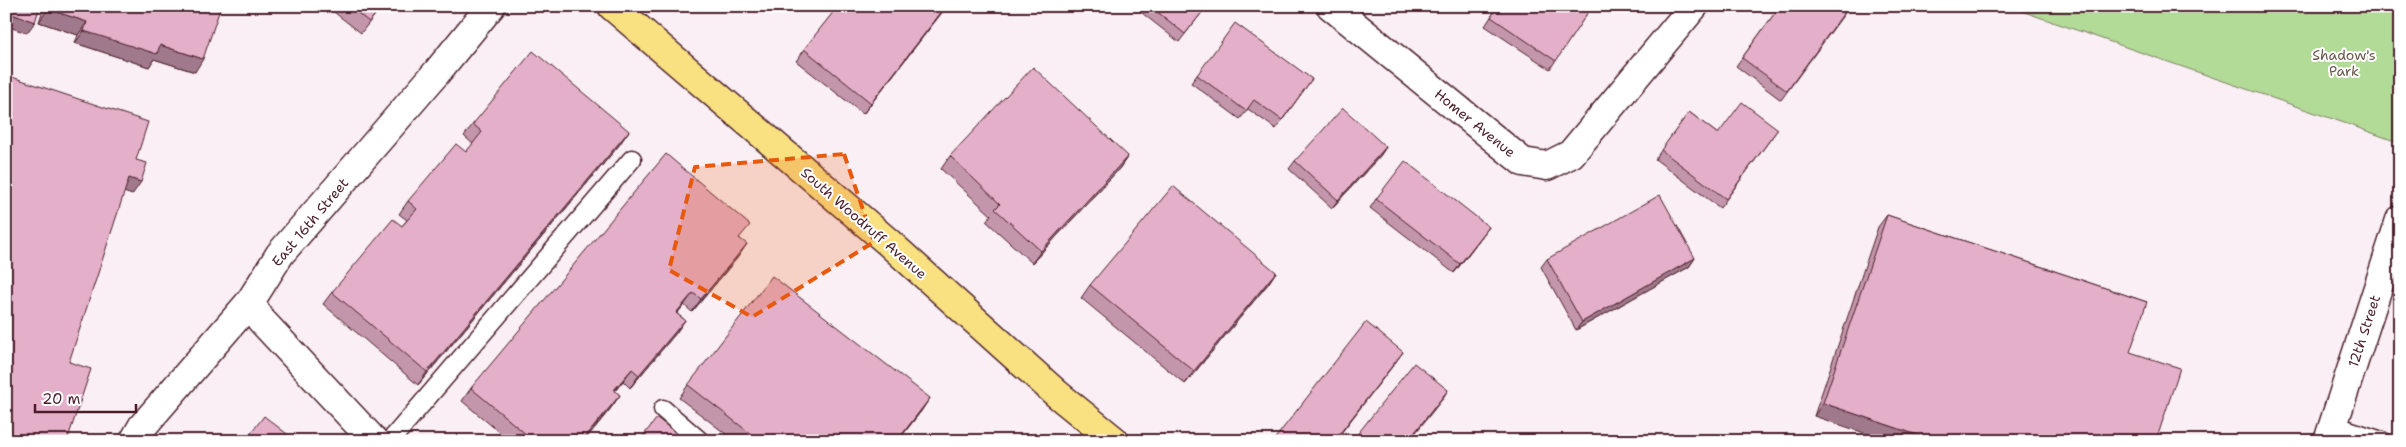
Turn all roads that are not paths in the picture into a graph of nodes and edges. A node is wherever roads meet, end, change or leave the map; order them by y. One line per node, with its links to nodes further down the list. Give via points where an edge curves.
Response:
1 (491, 6): 7 (street, East 16th Street, via 280,254)
2 (612, 6): 14 (main road, South Woodruff Avenue)
3 (1330, 6): 4 (street, Homer Avenue, via 1523,162 1547,166 1571,154)
4 (1694, 6)
5 (632, 159): 12 (lane)
6 (2399, 224): 9 (street, 12th Street)
7 (250, 302): 10 (street, East 16th Street, via 142,427); 11 (street, via 261,320)
8 (663, 410): 13 (lane)
9 (2331, 433): 15 (lane)
10 (134, 441)
11 (374, 441)
12 (390, 441)
13 (700, 441)
14 (1115, 441)
15 (2382, 441)

